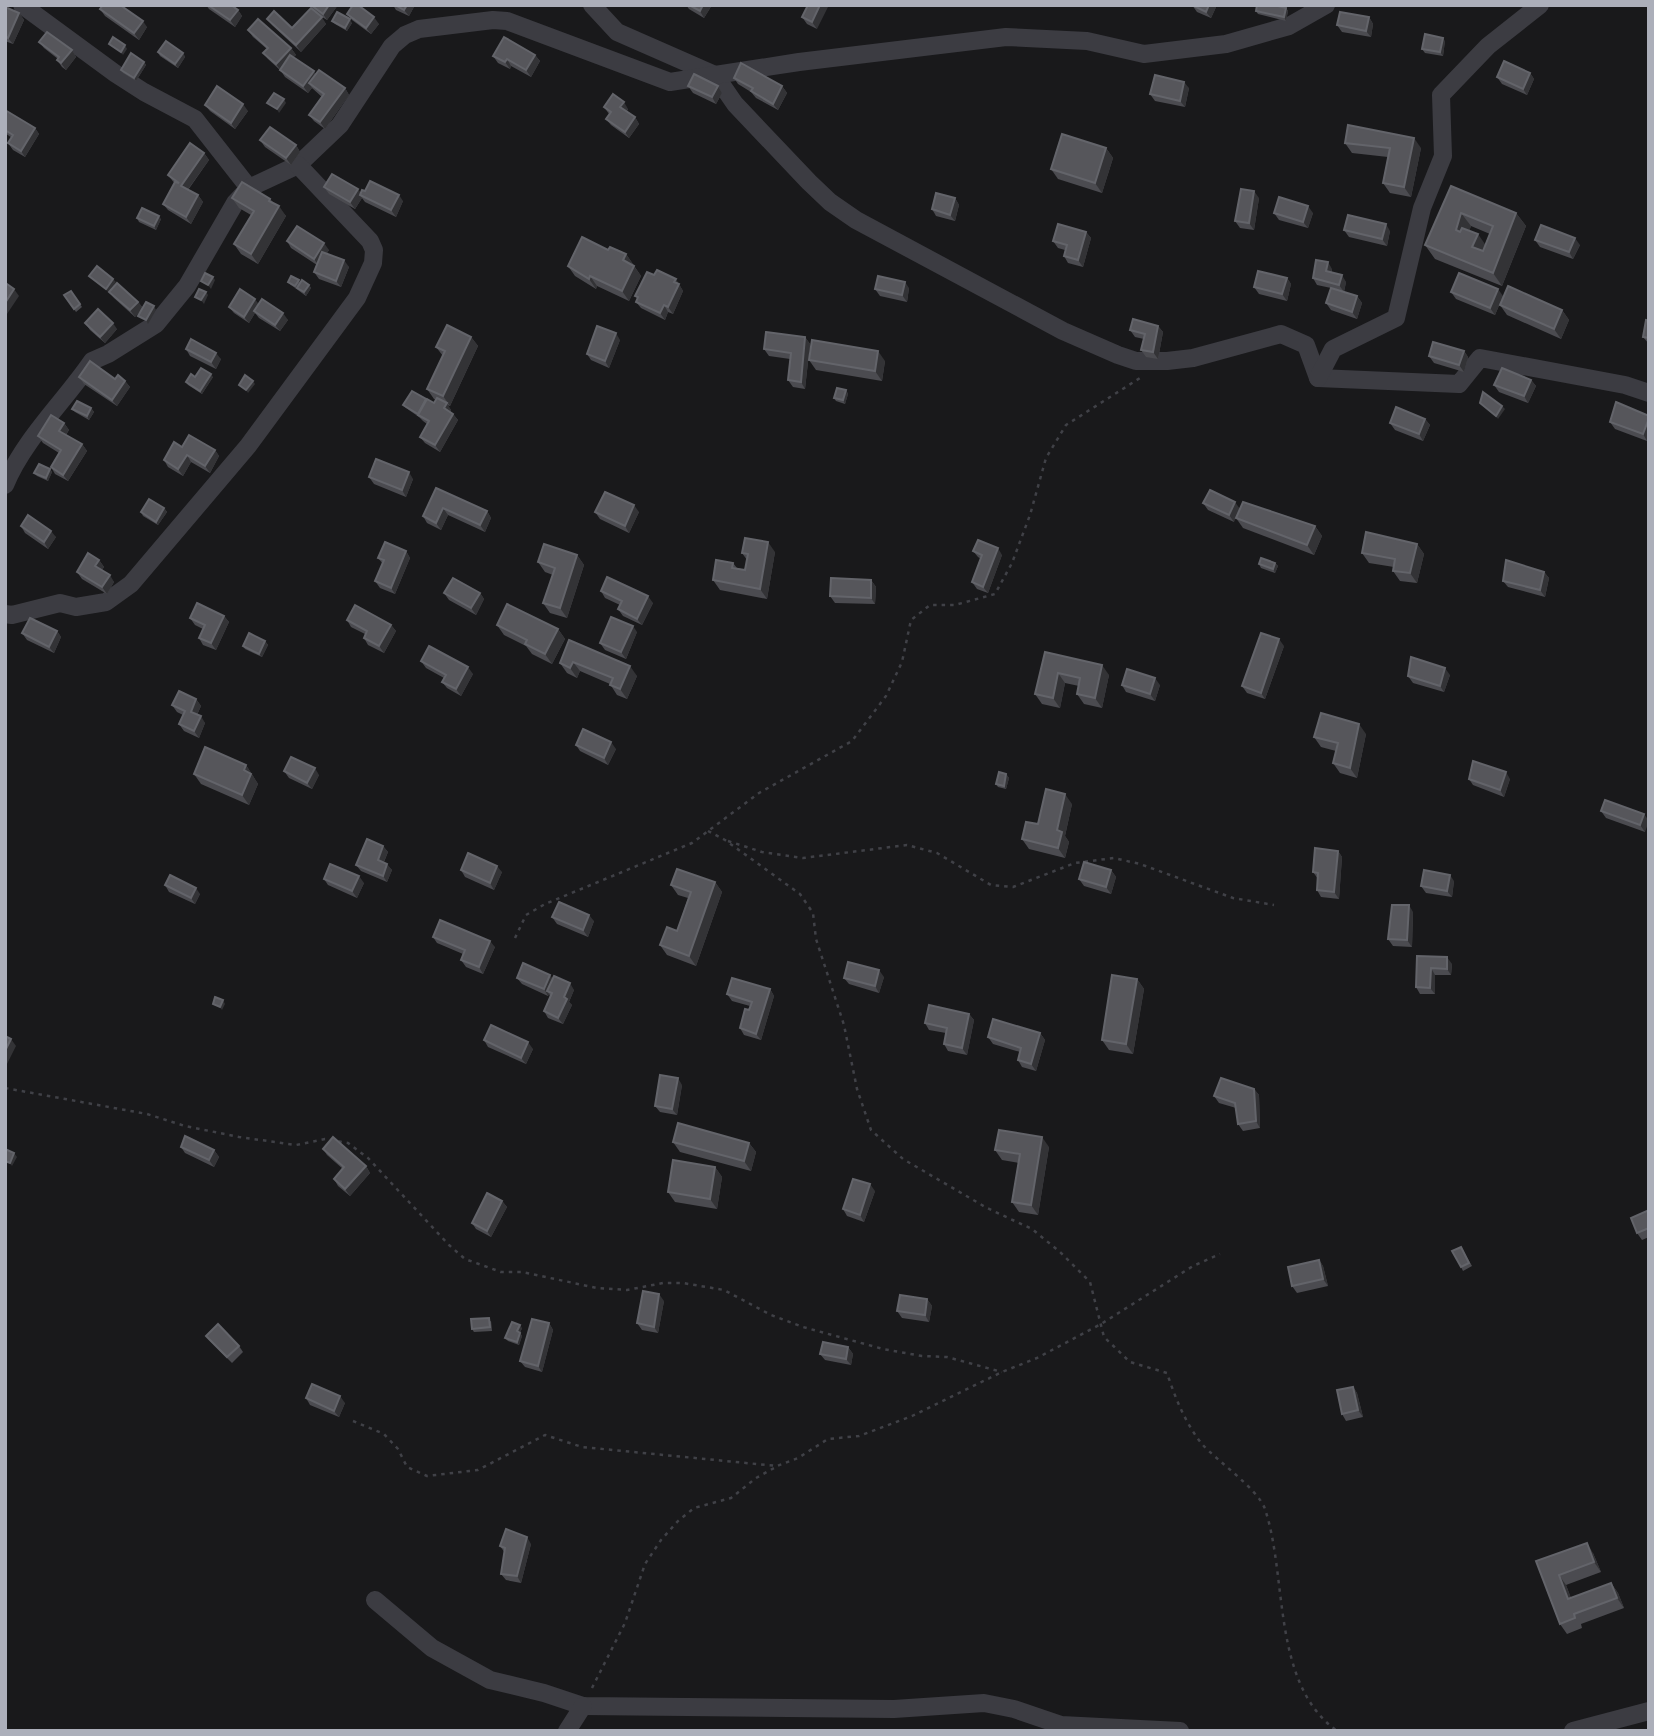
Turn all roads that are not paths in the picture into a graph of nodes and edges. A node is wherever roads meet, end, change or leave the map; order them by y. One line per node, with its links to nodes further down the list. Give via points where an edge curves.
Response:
1 (22, 5): 7 (street, via 116,74 195,118)
2 (592, 5): 5 (street, via 617,32)
3 (1326, 5): 5 (street, via 1289,26 1226,44 1144,54 1087,41 1006,37)
4 (1540, 5): 8 (street, via 1488,46 1441,94 1443,156 1422,208 1396,318 1333,349)
5 (715, 75): 6 (street, via 670,82 507,21 419,29 392,46 340,125); 8 (street, via 735,104 830,202 1074,336 1136,361 1167,361 1280,334 1306,345)
6 (298, 166): 7 (street); 11 (street, via 370,241 373,263 358,298 248,446 131,584 106,602 76,607 60,603)
7 (249, 188): 10 (street, via 172,305 156,324 92,361)
8 (1318, 378): 9 (street, via 1459,384 1480,358)
9 (1649, 393)
10 (5, 485)
11 (5, 614)
12 (375, 1600): 13 (street, via 432,1648 480,1675)
13 (583, 1706): 15 (street); 16 (street, via 894,1709 984,1703 1061,1725)
14 (1649, 1711): 17 (street)
15 (567, 1731)
16 (1180, 1731)
17 (1573, 1731)

